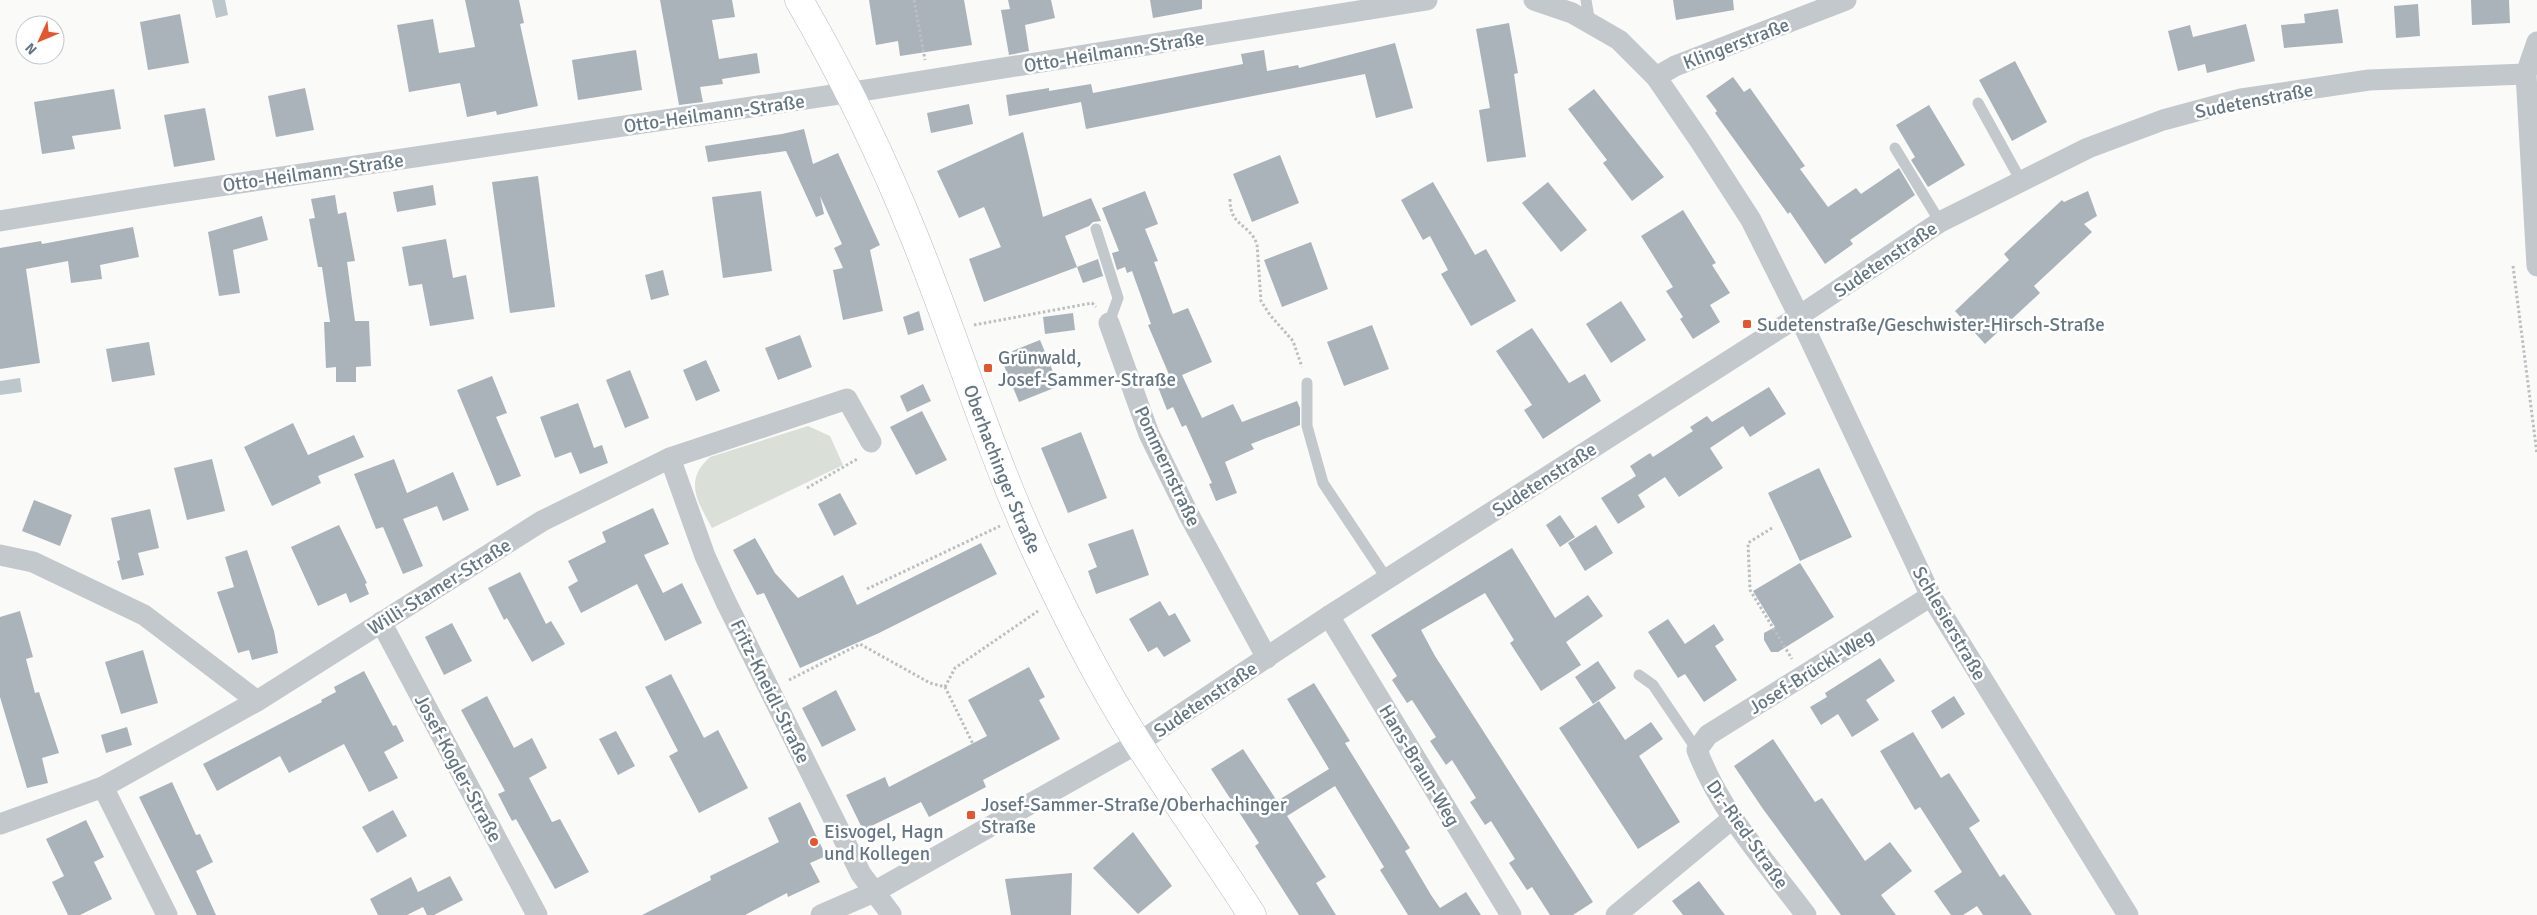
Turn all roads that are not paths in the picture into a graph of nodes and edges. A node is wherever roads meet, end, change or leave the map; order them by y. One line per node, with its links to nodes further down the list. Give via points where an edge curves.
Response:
1 (799, 0): 10 (main road, Oberhachinger Straße)
2 (1427, 0): 10 (street, Otto-Heilmann-Straße)
3 (1534, 0): 6 (street, via 1572,13)
4 (1586, 0): 6 (lane)
5 (1846, 0): 9 (street, Klingerstraße, via 1675,66)
6 (1590, 24): 9 (street, via 1619,40)
7 (2537, 42): 8 (street)
8 (2526, 74): 13 (street, Sudetenstraße, via 2369,80 2241,99 2163,120 2088,148); 17 (street)
9 (1656, 77): 18 (street, Schlesierstraße, via 1750,220)
10 (851, 92): 14 (street, Otto-Heilmann-Straße); 31 (main road, Oberhachinger Straße, via 915,237 1040,561 1106,689)
11 (1978, 103): 13 (lane)
12 (1895, 148): 15 (lane)
13 (2021, 181): 15 (street, Sudetenstraße)
14 (0, 221)
15 (1940, 222): 18 (street, Sudetenstraße)
16 (1096, 229): 19 (lane, via 1118,298)
17 (2537, 266)
18 (1799, 316): 24 (street, Sudetenstraße); 25 (street, Schlesierstraße)
19 (1109, 323): 28 (street, Pommernstraße, via 1150,434 1194,524)
20 (1307, 383): 24 (lane, via 1307,426 1322,483)
21 (871, 442): 22 (street, Willi-Stamer-Straße, via 847,399)
22 (670, 458): 27 (street, Willi-Stamer-Straße, via 542,521); 36 (street, Fritz-Kneidl-Straße, via 705,556 861,874)
23 (0, 556): 30 (street, via 33,562 144,615)
24 (1387, 579): 26 (street, Sudetenstraße)
25 (1931, 596): 32 (street, Josef-Brückl-Weg, via 1708,735); 38 (street, Schlesierstraße)
26 (1329, 616): 28 (street, Sudetenstraße); 43 (street, Hans-Braun-Weg)
27 (381, 622): 30 (street, Willi-Stamer-Straße); 41 (street, Josef-Kogler-Straße)
28 (1267, 658): 31 (street, Sudetenstraße)
29 (1639, 675): 32 (lane, via 1653,685)
30 (257, 701): 33 (street, Willi-Stamer-Straße)
31 (1138, 743): 36 (street, Sudetenstraße); 42 (main road, Oberhachinger Straße)
32 (1696, 750): 34 (street, Dr.-Ried-Straße, via 1704,771)
33 (103, 787): 35 (street, Willi-Stamer-Straße); 40 (street)
34 (1733, 818): 44 (street); 45 (street, Dr.-Ried-Straße)
35 (0, 824)
36 (874, 892): 37 (street, Sudetenstraße); 39 (street, Fritz-Kneidl-Straße)
37 (832, 913)
38 (2122, 913)
39 (890, 914)
40 (167, 915)
41 (537, 915)
42 (1252, 915)
43 (1511, 915)
44 (1616, 915)
45 (1806, 915)

